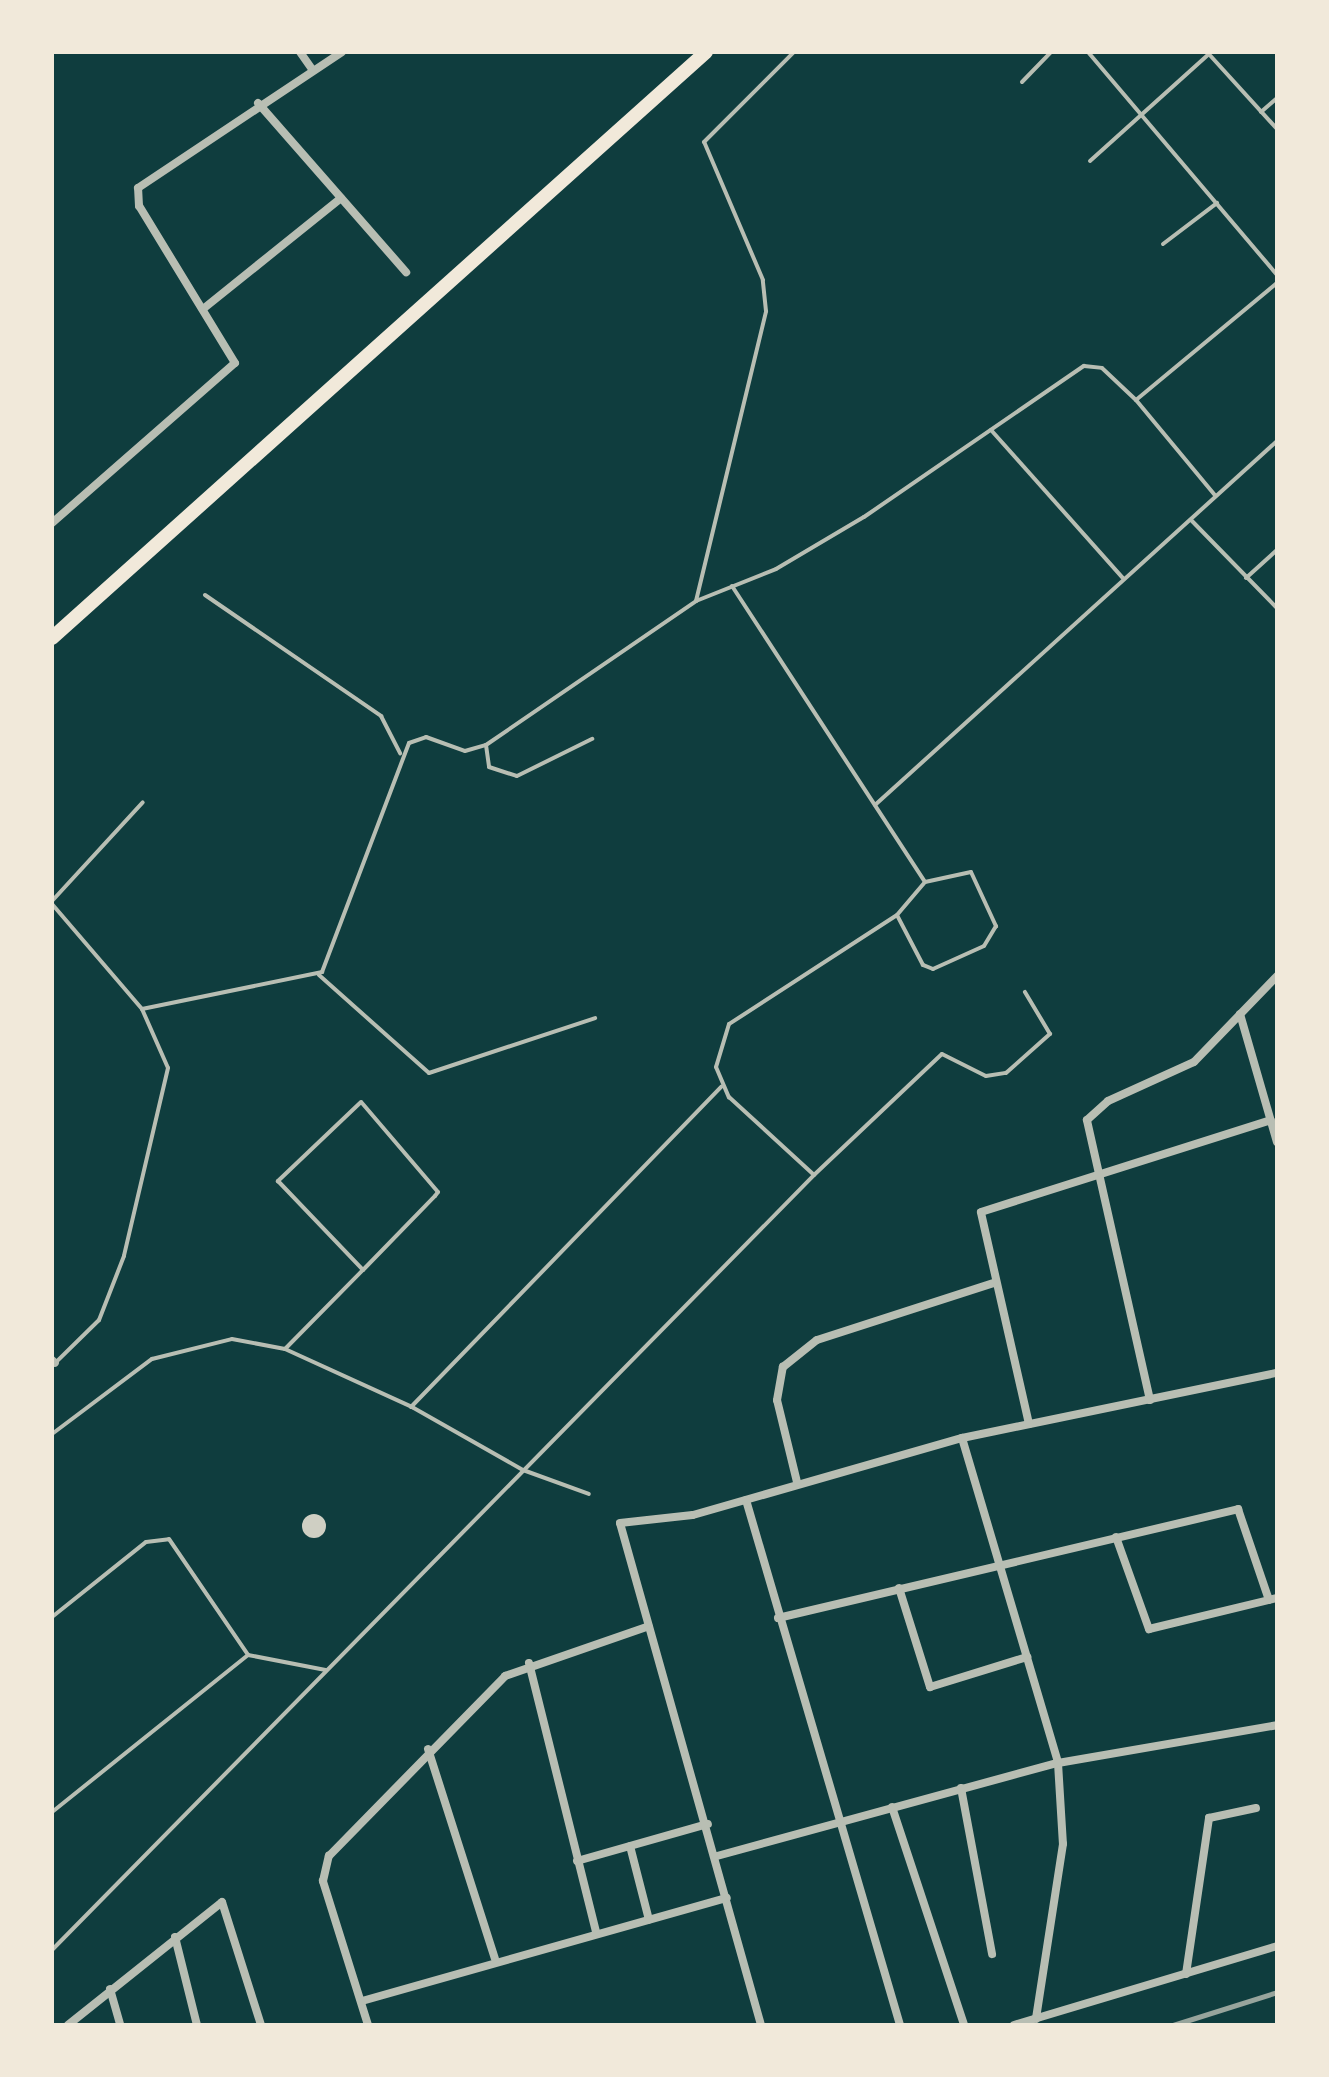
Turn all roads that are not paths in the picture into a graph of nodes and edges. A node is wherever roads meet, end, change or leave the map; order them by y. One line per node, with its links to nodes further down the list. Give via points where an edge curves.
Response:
1 (300, 52): 8 (street)
2 (342, 52): 8 (street)
3 (706, 52): 36 (main road)
4 (794, 52): 34 (lane, via 704,142 763,280 766,311)
5 (1051, 52): 9 (lane)
6 (1088, 52): 13 (lane)
7 (1208, 53): 12 (lane); 13 (lane)
8 (311, 68): 11 (street)
9 (1022, 82)
10 (1277, 98): 12 (lane)
11 (258, 103): 16 (street); 22 (street, via 138,188 139,206)
12 (1261, 112): 14 (lane)
13 (1143, 115): 15 (lane); 17 (lane)
14 (1277, 129)
15 (1090, 161)
16 (341, 198): 19 (street); 22 (street)
17 (1217, 203): 18 (lane); 20 (lane)
18 (1163, 244)
19 (406, 272)
20 (1277, 275)
21 (1277, 283): 23 (lane)
22 (203, 309): 28 (street, via 233,369)
23 (1136, 400): 24 (lane, via 1093,364); 26 (lane)
24 (991, 430): 30 (lane); 32 (lane, via 864,517)
25 (1277, 441): 26 (lane)
26 (1215, 495): 27 (lane)
27 (1192, 521): 30 (lane); 31 (lane)
28 (52, 523)
29 (1277, 550): 31 (lane)
30 (1123, 578): 41 (lane)
31 (1246, 578): 35 (lane)
32 (732, 586): 34 (lane); 41 (lane)
33 (205, 595): 39 (lane, via 381,716)
34 (696, 601): 38 (lane)
35 (1277, 608)
36 (52, 638)
37 (592, 739): 38 (lane, via 517,776 489,767)
38 (486, 745): 39 (lane, via 465,751 426,737)
39 (400, 753): 45 (lane)
40 (143, 802): 43 (lane)
41 (875, 805): 42 (lane)
42 (925, 882): 44 (lane); 44 (lane, via 971,872 996,926 994,937 933,969)
43 (52, 903): 48 (lane)
44 (897, 915): 51 (lane, via 729,1024 716,1052)
45 (319, 975): 48 (lane); 50 (lane, via 429,1073)
46 (1277, 976): 49 (street)
47 (1025, 992): 55 (lane, via 1050,1034 1006,1073 994,1079 949,1054 936,1058)
48 (142, 1009): 59 (lane, via 168,1068 150,1154 124,1256 99,1320)
49 (1240, 1014): 52 (street); 54 (street, via 1186,1068 1093,1112 1087,1120)
50 (595, 1018)
51 (721, 1087): 55 (lane); 62 (lane)
52 (1271, 1120): 53 (street); 54 (street)
53 (1277, 1142)
54 (1097, 1173): 57 (street, via 981,1212); 61 (street)
55 (814, 1175): 66 (lane)
56 (363, 1270): 56 (lane, via 438,1192 361,1102 278,1181); 58 (lane)
57 (994, 1283): 63 (street); 67 (street, via 817,1340 783,1367 777,1400)
58 (285, 1349): 62 (lane); 64 (lane, via 232,1339 167,1351)
59 (53, 1363)
60 (1277, 1373): 61 (street)
61 (1150, 1400): 63 (street)
62 (411, 1407): 66 (lane)
63 (1029, 1424): 65 (street)
64 (52, 1434)
65 (962, 1438): 67 (street); 71 (street)
66 (523, 1470): 68 (lane); 80 (lane)
67 (797, 1482): 69 (street)
68 (589, 1494)
69 (746, 1500): 75 (street); 76 (street, via 620,1523)
70 (1116, 1537): 71 (street); 73 (street, via 1240,1509); 73 (street, via 1149,1629)
71 (999, 1564): 72 (street); 78 (street)
72 (899, 1588): 75 (street); 78 (street, via 930,1687)
73 (1273, 1599)
74 (52, 1617): 77 (lane, via 146,1542 169,1539)
75 (778, 1618): 88 (street)
76 (649, 1626): 79 (street); 89 (street)
77 (248, 1655): 80 (lane); 87 (lane)
78 (1027, 1657): 83 (street)
79 (529, 1663): 82 (street, via 505,1676); 92 (street)
80 (326, 1670): 98 (lane)
81 (1277, 1725): 83 (street)
82 (428, 1749): 100 (street); 103 (street, via 324,1868)
83 (1058, 1763): 84 (street); 104 (street, via 1063,1844)
84 (961, 1788): 85 (street); 99 (street)
85 (892, 1807): 88 (street); 112 (street)
86 (1256, 1808): 101 (street, via 1209,1818)
87 (52, 1812)
88 (840, 1820): 91 (street); 111 (street)
89 (708, 1824): 90 (street); 91 (street)
90 (630, 1846): 92 (street); 94 (street)
91 (717, 1856): 93 (street)
92 (577, 1861): 95 (street)
93 (727, 1898): 94 (street); 110 (street)
94 (649, 1920): 95 (street)
95 (596, 1932): 100 (street)
96 (175, 1937): 102 (street); 107 (street); 108 (street, via 226,1904)
97 (1277, 1946): 101 (street)
98 (52, 1950)
99 (992, 1954)
100 (495, 1959): 103 (street)
101 (1186, 1974): 104 (street)
102 (110, 1989): 105 (street); 106 (street)
103 (362, 2001): 109 (street)
104 (1036, 2019): 113 (street)
105 (68, 2025)
106 (120, 2025)
107 (197, 2025)
108 (261, 2025)
109 (368, 2025)
110 (761, 2025)
111 (900, 2025)
112 (964, 2025)
113 (1014, 2025)

